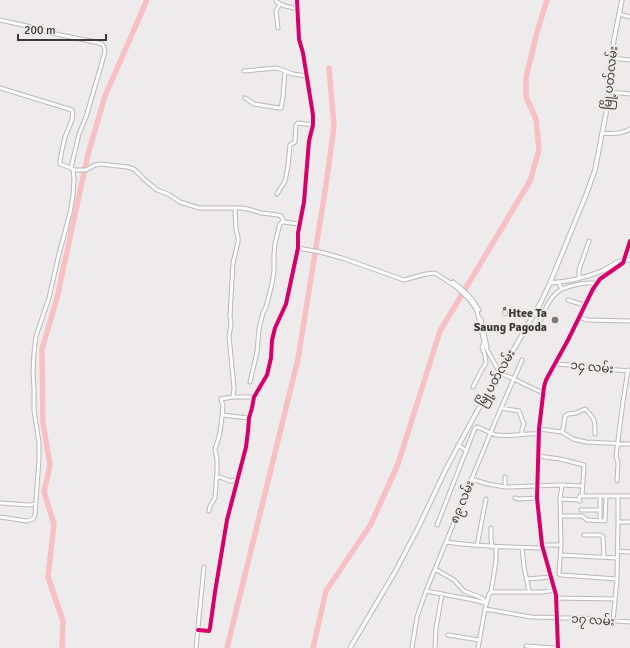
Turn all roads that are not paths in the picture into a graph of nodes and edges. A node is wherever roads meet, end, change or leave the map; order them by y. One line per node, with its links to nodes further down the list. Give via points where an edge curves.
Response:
1 (276, 0): 4 (street)
2 (297, 0): 5 (street)
3 (622, 0): 6 (main road, မြို့ပတ်လမ်း)
4 (280, 4): 5 (street); 9 (street, via 276,11)
5 (298, 9): 14 (street, via 299,39)
6 (619, 14): 7 (street); 10 (main road, မြို့ပတ်လမ်း)
7 (630, 17)
8 (0, 20): 22 (street, via 95,42 104,47)
9 (278, 28)
10 (611, 58): 11 (street); 16 (main road, မြို့ပတ်လမ်း)
11 (630, 60)
12 (244, 71): 13 (street, via 277,68)
13 (285, 72): 14 (street); 18 (street, via 281,108 254,104)
14 (307, 76): 19 (street)
15 (0, 88): 22 (street, via 72,110 72,121 65,137 60,164)
16 (609, 92): 17 (street); 21 (main road, မြို့ပတ်လမ်း)
17 (630, 94)
18 (245, 98)
19 (313, 125): 23 (street, via 296,124 295,142 290,145 285,181); 26 (street)
20 (630, 129): 21 (street, via 618,133)
21 (602, 133): 34 (main road, မြို့ပတ်လမ်း, via 595,170)
22 (73, 169): 24 (street, via 86,170 101,164 127,167 134,169 157,190 180,202 199,208); 88 (street, via 70,213 49,298 36,336 33,372 39,459)
23 (277, 194)
24 (235, 208): 25 (street, via 279,215); 53 (street, via 238,242 233,263 229,336)
25 (283, 221): 26 (street); 50 (street, via 275,243 273,278 259,329)
26 (299, 224): 29 (street)
27 (589, 241): 32 (street, via 579,270)
28 (630, 241): 30 (street)
29 (298, 248): 37 (street, via 342,258 400,278 434,270 456,285); 54 (street, via 286,304 272,340 267,375)
30 (625, 260): 31 (main road); 32 (main road); 35 (street)
31 (630, 260)
32 (579, 278): 33 (main road)
33 (558, 282): 34 (main road); 36 (street)
34 (550, 283): 48 (main road, မြို့ပတ်လမ်း)
35 (597, 284): 36 (street, via 581,284); 39 (street)
36 (562, 289): 42 (street, via 551,298)
37 (465, 295): 43 (street, via 476,309); 44 (street, via 474,302 479,311)
38 (568, 300): 39 (street)
39 (584, 305): 40 (street)
40 (579, 318): 41 (street); 46 (street)
41 (630, 322)
42 (538, 326)
43 (484, 343): 44 (street); 51 (street, via 482,347 486,363)
44 (487, 349): 48 (street)
45 (522, 360): 49 (street, ၈၉ လမ်း)
46 (554, 364): 47 (street, ၁၄ လမ်း); 52 (street)
47 (629, 371): 64 (street)
48 (500, 373): 49 (street); 66 (main road, မြို့ပတ်လမ်း)
49 (514, 378): 52 (street); 55 (street, ၈၉ လမ်း)
50 (250, 382)
51 (473, 387)
52 (543, 393): 58 (street)
53 (233, 397): 54 (street); 56 (street, via 221,399)
54 (254, 397): 57 (street)
55 (501, 408): 60 (street, ၈၉ လမ်း); 61 (street, via 519,411 524,424)
56 (222, 415): 57 (street); 70 (street, via 215,449)
57 (249, 418): 72 (street, via 246,447)
58 (539, 429): 59 (street); 62 (street)
59 (562, 432): 63 (street, via 565,416 584,409 596,423); 64 (street, via 586,442)
60 (490, 433): 61 (street, via 504,436); 67 (street, via 475,428); 71 (street, ၈၉ လမ်း)
61 (522, 434): 62 (street)
62 (539, 434): 68 (street)
63 (595, 434)
64 (617, 444): 65 (street); 73 (street)
65 (630, 444)
66 (458, 445): 67 (street); 133 (main road, မြို့ပတ်လမ်း, via 395,572)
67 (466, 451): 97 (street)
68 (538, 456): 75 (street); 76 (street, via 584,465)
69 (505, 477): 77 (street)
70 (217, 478): 72 (street); 91 (street, via 215,498)
71 (471, 479): 77 (street); 100 (street, ၈၉ လမ်း)
72 (237, 480): 128 (street, via 227,520 210,628 209,631)
73 (617, 481)
74 (562, 485): 75 (street); 76 (street); 86 (street)
75 (537, 486): 77 (street); 84 (street)
76 (582, 486): 78 (street)
77 (505, 487)
78 (582, 496): 79 (street); 86 (street, via 579,496 580,501)
79 (600, 496): 80 (street); 90 (street)
80 (606, 496): 81 (street); 94 (street, via 605,521)
81 (618, 496): 82 (street); 95 (street)
82 (630, 496)
83 (515, 498): 84 (street)
84 (537, 498): 103 (street)
85 (486, 499): 102 (street)
86 (560, 499): 92 (street)
87 (0, 503): 88 (street)
88 (35, 504): 93 (street, via 35,515 27,521)
89 (581, 510): 90 (street)
90 (600, 510): 94 (street)
91 (209, 511)
92 (560, 516): 94 (street, via 582,516 587,520); 101 (street)
93 (0, 517)
94 (600, 520)
95 (618, 522): 96 (street); 106 (street)
96 (630, 522)
97 (437, 525)
98 (491, 528): 104 (street)
99 (584, 535): 109 (street, via 603,537)
100 (446, 542): 102 (street); 112 (street, ၈၉ လမ်း)
101 (561, 545): 103 (street); 108 (street)
102 (476, 546): 104 (street)
103 (543, 546): 105 (street); 113 (street)
104 (494, 547): 105 (street); 118 (street, via 496,560)
105 (522, 548): 114 (street)
106 (617, 551): 107 (street); 110 (street)
107 (630, 552)
108 (560, 555): 109 (street); 115 (street, via 561,575)
109 (604, 557): 110 (street)
110 (617, 558): 115 (street)
111 (204, 567): 128 (street)
112 (435, 569): 117 (street, ၈၉ လမ်း); 123 (street, via 454,580 464,591 482,598)
113 (551, 577): 114 (street); 116 (street)
114 (526, 579): 119 (street)
115 (617, 579): 122 (street)
116 (555, 590): 119 (street); 121 (street)
117 (426, 591): 120 (street); 134 (street, ၈၉ လမ်း, via 417,617)
118 (491, 592): 119 (street); 123 (street)
119 (529, 592)
120 (442, 594): 123 (street); 135 (street)
121 (556, 598): 122 (street); 125 (street)
122 (616, 599): 126 (street)
123 (486, 603): 124 (street)
124 (485, 609): 125 (street, ၁၇ လမ်း, via 531,618); 130 (street)
125 (556, 618): 126 (street, ၁၇ လမ်း); 138 (street)
126 (613, 621): 127 (street, ၁၇ လမ်း)
127 (630, 622)
128 (198, 630): 132 (street)
129 (448, 636): 130 (street)
130 (479, 640): 136 (street)
131 (526, 646): 137 (street)
132 (196, 648)
133 (350, 648)
134 (412, 648)
135 (435, 648)
136 (478, 648)
137 (554, 648)
138 (558, 648)

